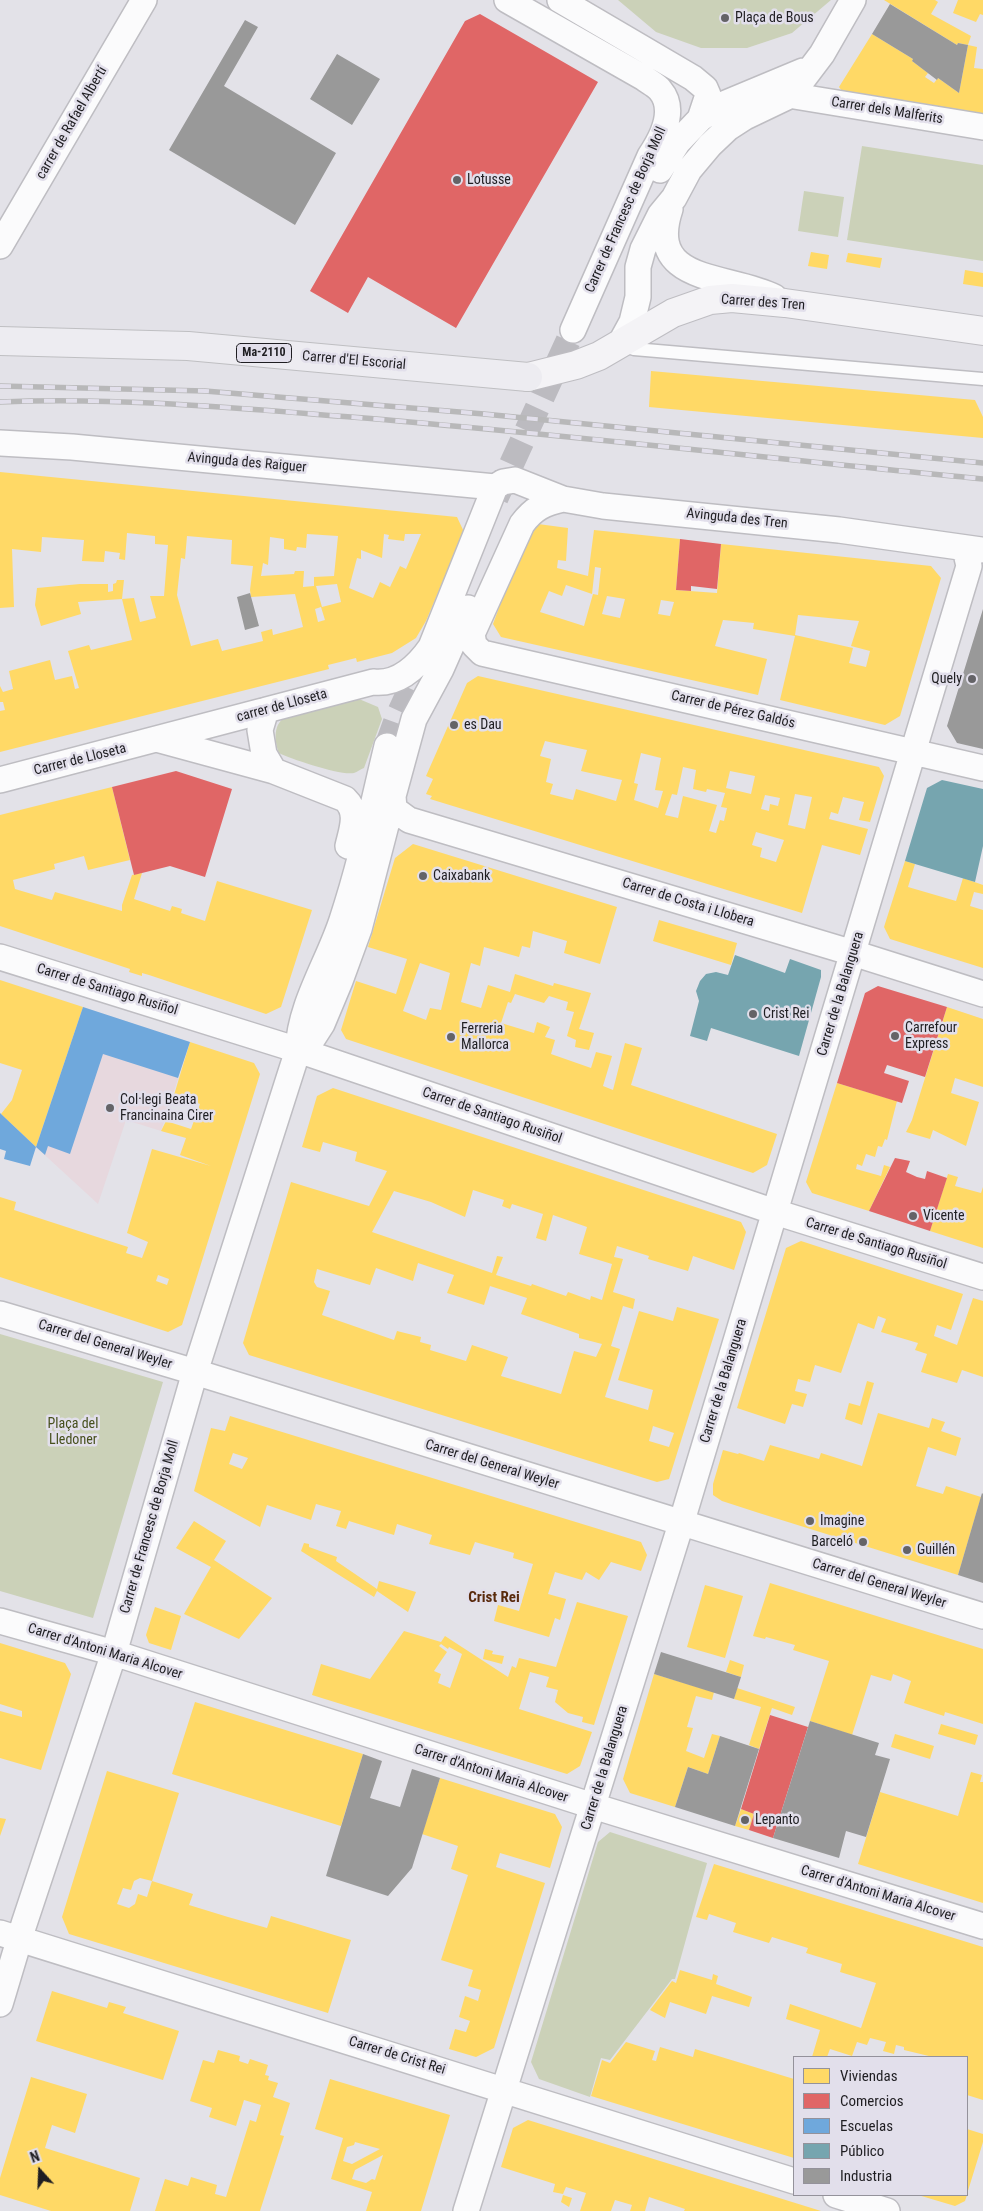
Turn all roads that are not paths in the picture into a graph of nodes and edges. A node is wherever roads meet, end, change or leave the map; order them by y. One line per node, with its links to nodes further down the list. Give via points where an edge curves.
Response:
1 (144, 0): 11 (street, carrer de Rafael Albertí)
2 (507, 0): 8 (street, Carrer de Francesc de Borja Moll, via 644,78 660,90 668,103 661,139 650,156 579,331 659,170 678,142)
3 (560, 0): 8 (street, via 705,88 708,95)
4 (853, 0): 5 (street, via 822,54)
5 (810, 67): 6 (street); 7 (street)
6 (751, 93): 7 (street, Carrer dels Malferits); 8 (street, via 719,106)
7 (791, 95): 9 (street, Carrer dels Malferits); 10 (street, via 745,116 728,128 689,170)
8 (700, 119)
9 (972, 129)
10 (674, 198): 12 (street, via 664,234 666,248 680,266 766,293); 15 (street, via 660,215 643,249 632,322)
11 (0, 246)
12 (785, 303): 13 (main road, Carrer des Tren / Ma-2110); 15 (main road, Carrer des Tren / Ma-2110, via 732,298 710,300 673,313)
13 (983, 331)
14 (0, 341): 16 (main road, Carrer d'El Escorial / Ma-2110, via 188,346)
15 (620, 344): 16 (main road, Carrer des Tren / Ma-2110, via 576,365); 17 (lane, via 634,349)
16 (528, 376)
17 (983, 379)
18 (0, 443): 19 (street, Avinguda des Raiguer, via 110,450)
19 (495, 487): 20 (street, Avinguda des Tren, via 515,480); 23 (street, via 431,647 423,658)
20 (563, 499): 22 (street, Avinguda des Tren, via 839,530); 28 (street, Carrer de Pérez Galdós, via 546,503 531,512 522,524 472,634 474,645 482,652)
21 (509, 511): 25 (street, Carrer de Francesc de Borja Moll, via 441,670)
22 (974, 550): 28 (street, Carrer de la Balanguera)
23 (395, 679): 24 (street, carrer de Lloseta); 25 (street, via 397,690)
24 (266, 710): 26 (street, carrer de Lloseta); 30 (street, via 260,730 264,754)
25 (414, 719): 32 (street, Carrer de Francesc de Borja Moll, via 393,796)
26 (160, 740): 30 (street); 31 (street, Carrer de Lloseta)
27 (387, 746): 36 (street, via 342,921)
28 (914, 752): 29 (street, Carrer de Pérez Galdós); 33 (street, Carrer de la Balanguera)
29 (983, 768)
30 (274, 771): 36 (street, via 345,799 354,816 345,861 308,978)
31 (0, 780)
32 (394, 809): 33 (street, Carrer de Costa i Llobera, via 409,820); 37 (street, Carrer de Francesc de Borja Moll, via 386,825 359,929 340,981 322,1024 313,1038)
33 (853, 953): 35 (street, Carrer de Costa i Llobera); 38 (street, Carrer de la Balanguera)
34 (0, 957): 37 (street, Carrer de Santiago Rusiñol)
35 (983, 994)
36 (305, 1010): 37 (street, Carrer de Francesc de Borja Moll)
37 (298, 1050): 38 (street, Carrer de Santiago Rusiñol); 41 (street, Carrer de Francesc de Borja Moll)
38 (775, 1212): 39 (street, Carrer de Santiago Rusiñol); 42 (street, Carrer de la Balanguera)
39 (983, 1277)
40 (0, 1314): 41 (street, Carrer del General Weyler)
41 (195, 1372): 42 (street, Carrer del General Weyler); 45 (street, Carrer de Francesc de Borja Moll)
42 (681, 1524): 43 (street, Carrer del General Weyler); 46 (street, Carrer de la Balanguera)
43 (983, 1616)
44 (0, 1620): 45 (street, Carrer d'Antoni Maria Alcover)
45 (114, 1654): 46 (street, Carrer d'Antoni Maria Alcover); 48 (street, Carrer de Francesc de Borja Moll)
46 (593, 1806): 47 (street, Carrer d'Antoni Maria Alcover); 50 (street, Carrer de la Balanguera)
47 (983, 1926)
48 (10, 1936): 49 (street, Carrer de Francesc de Borja Moll); 50 (street, Carrer de Crist Rei)
49 (0, 2004)
50 (504, 2089): 51 (street, Carrer de Crist Rei); 53 (street, Carrer de la Balanguera)
51 (793, 2182)
52 (839, 2196): 54 (street)
53 (466, 2211)
54 (887, 2211)

